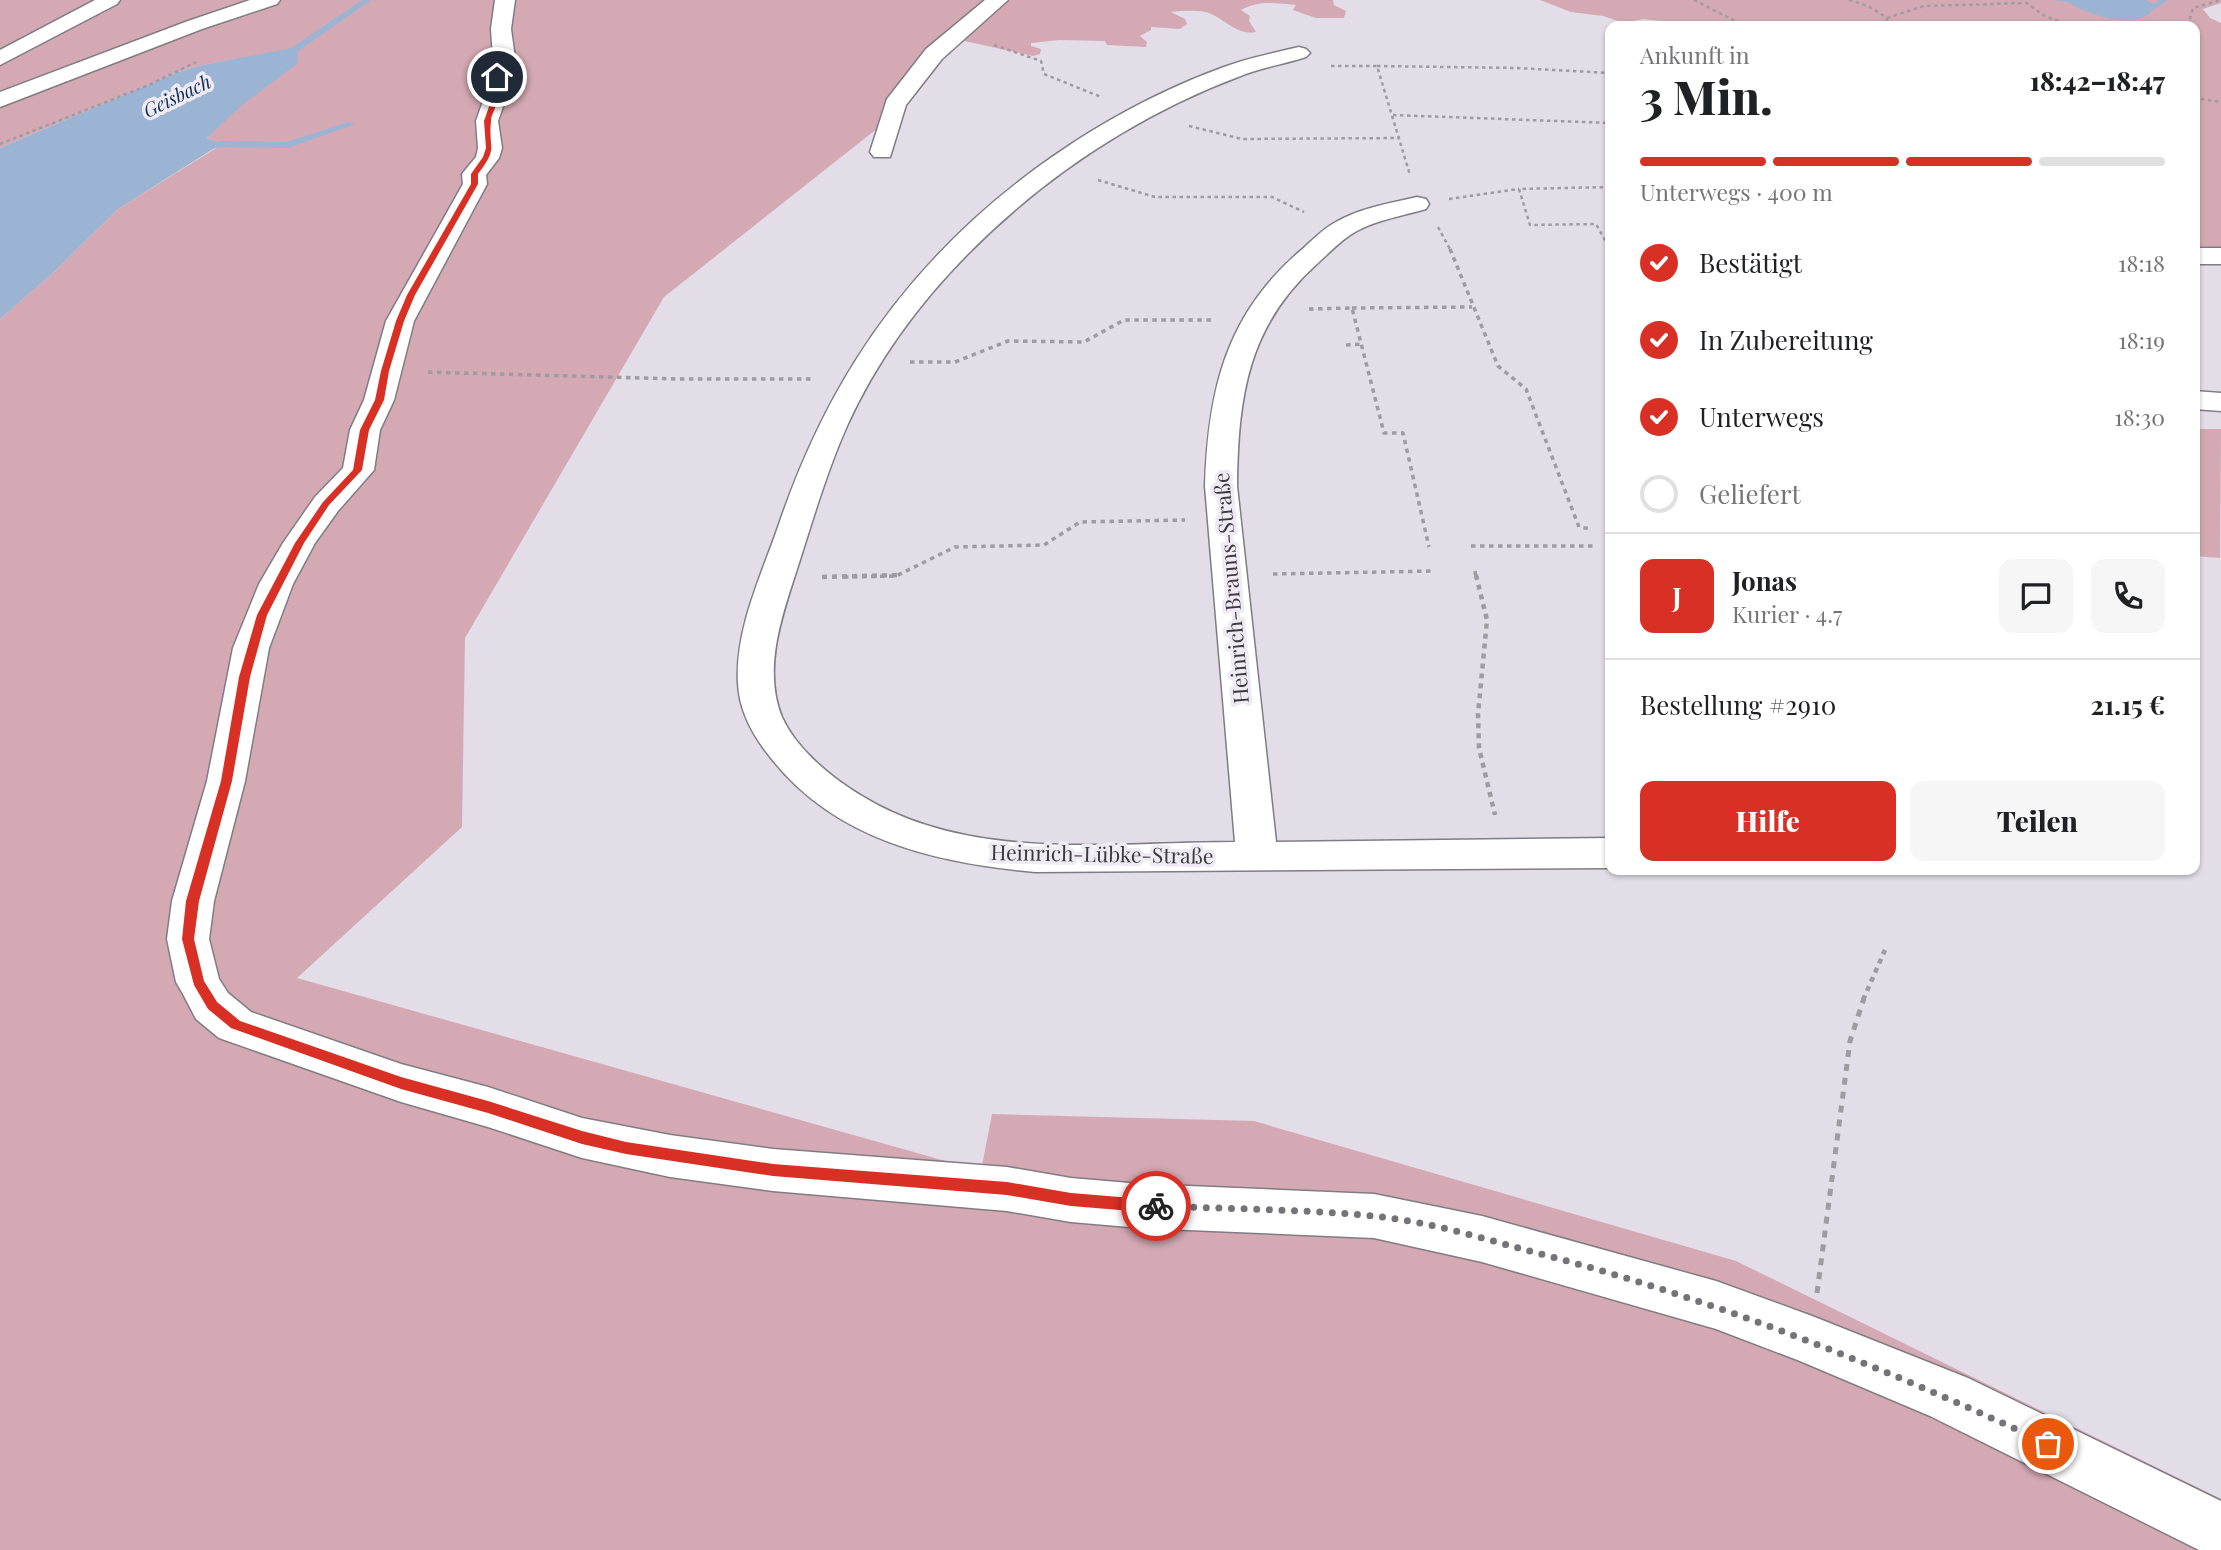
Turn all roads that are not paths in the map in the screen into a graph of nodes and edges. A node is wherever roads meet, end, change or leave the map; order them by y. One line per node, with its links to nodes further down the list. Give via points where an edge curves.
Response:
1 (110, 0): 6 (street)
2 (270, 0): 7 (street)
3 (505, 0): 16 (street, via 504,58 487,121 487,158 474,174 475,184 400,321 380,400 365,430 358,470 326,504 299,543 262,615 251,648 226,781 192,901 188,939 198,982 212,1006 236,1025 401,1083 626,1148 773,1170 1007,1189 1071,1200 1374,1216 1559,1258 1716,1305 1812,1341 1949,1398)
4 (998, 0): 8 (street, via 951,38 914,79 895,104)
5 (1299, 53): 15 (street, Heinrich-Lübke-Straße, via 1231,71 1122,125 1032,183 959,247 884,335 842,405 809,481 758,649 764,717 811,778 849,808 924,840 998,855)
6 (0, 60)
7 (0, 100)
8 (882, 152)
9 (1417, 204): 15 (street, Heinrich-Brauns-Straße, via 1345,227 1279,285 1243,344 1224,426 1221,486)
10 (2200, 256): 11 (street)
11 (2221, 256)
12 (2200, 400): 13 (street)
13 (2221, 402)
14 (1605, 853): 15 (street, Heinrich-Lübke-Straße)
15 (1257, 857)
16 (2221, 1531)

